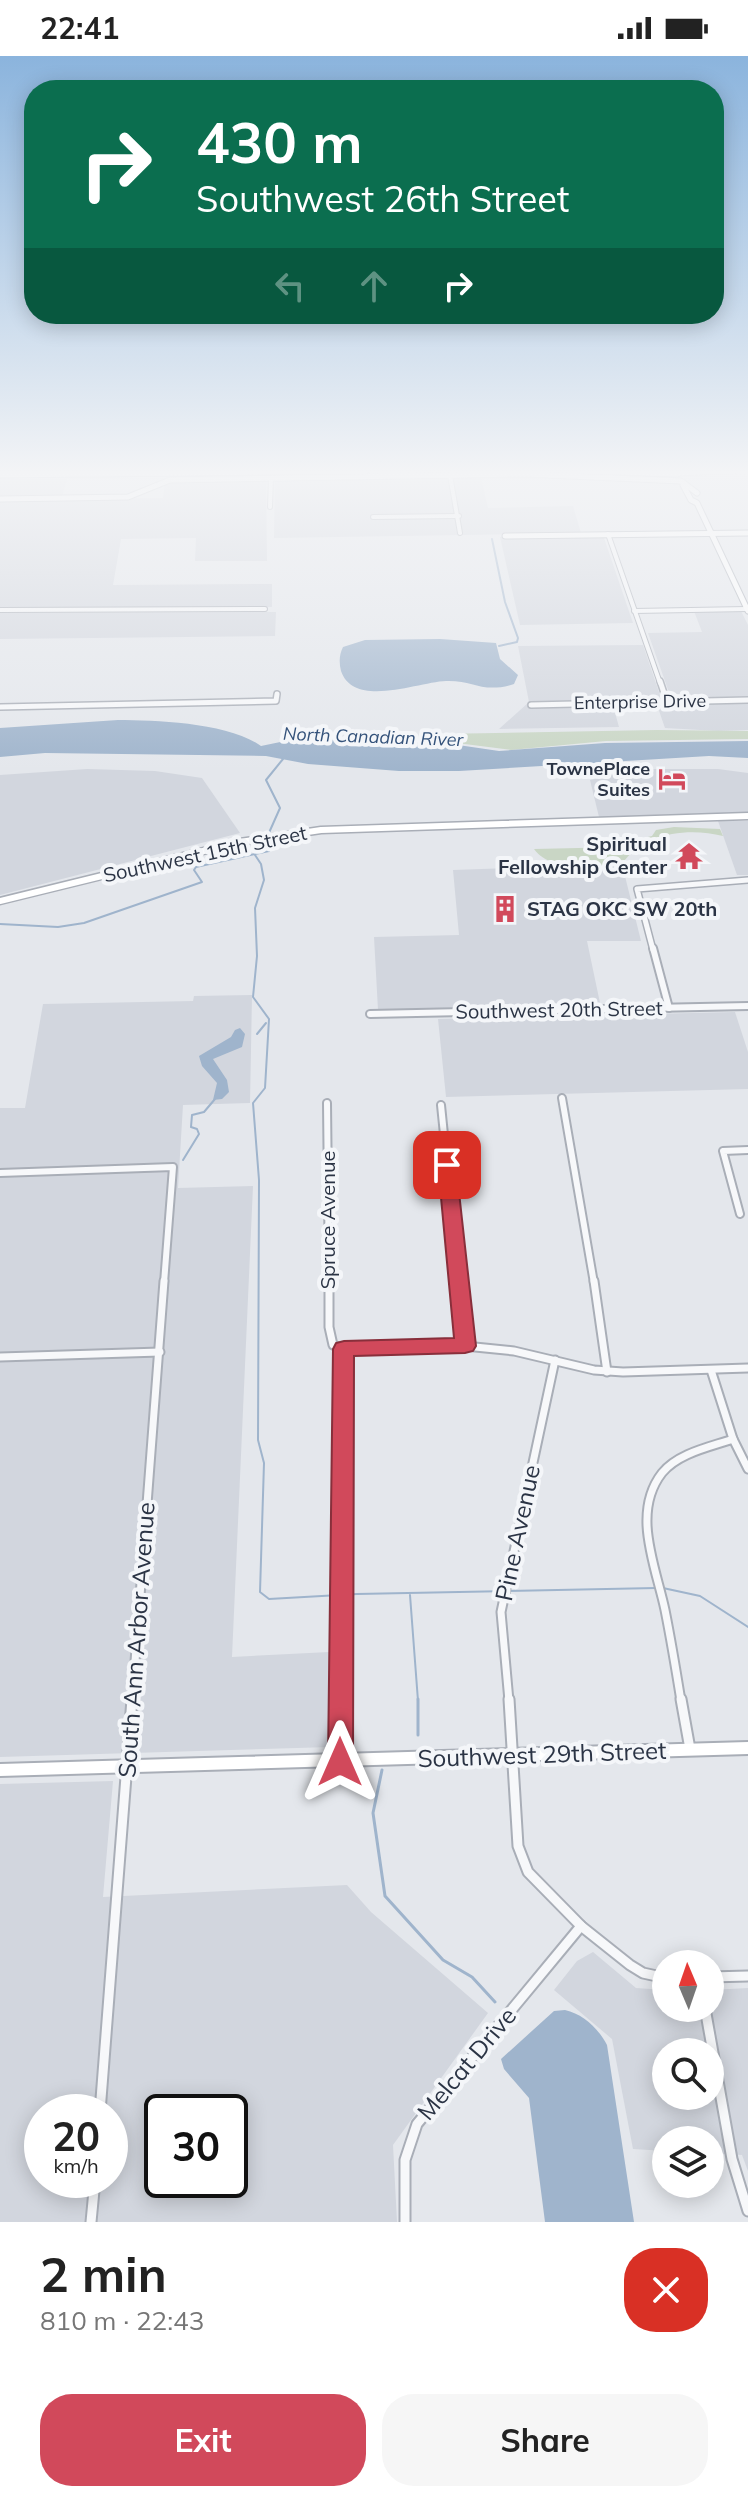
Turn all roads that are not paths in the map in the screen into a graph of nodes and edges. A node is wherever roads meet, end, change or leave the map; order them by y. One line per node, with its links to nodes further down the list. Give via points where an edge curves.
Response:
1 (621, 571): 6 (street)
2 (730, 571): 5 (street)
3 (265, 609): 4 (street)
4 (0, 610)
5 (748, 610): 6 (street)
6 (634, 611): 9 (street)
7 (277, 694): 11 (street, via 276,701)
8 (748, 700): 9 (street, Enterprise Drive)
9 (667, 702): 10 (street, Enterprise Drive)
10 (531, 705)
11 (0, 707)
12 (748, 816): 14 (street, Southwest 15th Street, via 372,826 299,833 240,842)
13 (748, 880): 16 (street, via 637,889)
14 (0, 901)
15 (748, 1006): 16 (street, Southwest 20th Street)
16 (669, 1008): 17 (street, Southwest 20th Street)
17 (370, 1014)
18 (562, 1098): 31 (street)
19 (327, 1103): 25 (street, Spruce Avenue, via 330,1337 333,1345)
20 (441, 1105): 24 (street)
21 (748, 1150): 23 (street, via 723,1151)
22 (0, 1173): 26 (street, South Ann Arbor Avenue, via 173,1167)
23 (740, 1214)
24 (465, 1346): 25 (street); 28 (street)
25 (344, 1349): 37 (street)
26 (160, 1352): 27 (street); 38 (street, South Ann Arbor Avenue)
27 (0, 1357)
28 (555, 1360): 31 (street); 36 (street, Pine Avenue, via 504,1592 501,1632)
29 (748, 1368): 30 (street)
30 (711, 1370): 31 (street); 32 (street)
31 (607, 1372)
32 (733, 1439): 33 (street); 35 (street, via 680,1458 662,1473 647,1521)
33 (748, 1469)
34 (748, 1748): 35 (street, Southwest 29th Street)
35 (690, 1749): 36 (street, Southwest 29th Street)
36 (513, 1755): 37 (street, Southwest 29th Street); 40 (street, Pine Avenue, via 518,1846 528,1872)
37 (340, 1762): 38 (street, Southwest 29th Street)
38 (128, 1767): 39 (street, Southwest 29th Street); 45 (street, South Ann Arbor Avenue)
39 (0, 1770)
40 (581, 1926): 41 (street, Pine Avenue, via 630,1965); 49 (street, Melcat Drive, via 417,2124 405,2160)
41 (652, 1975)
42 (748, 1976): 43 (street)
43 (724, 1977)
44 (708, 2022): 47 (street, via 732,2159)
45 (101, 2094)
46 (93, 2198): 48 (street)
47 (748, 2211)
48 (91, 2222)
49 (405, 2222)

